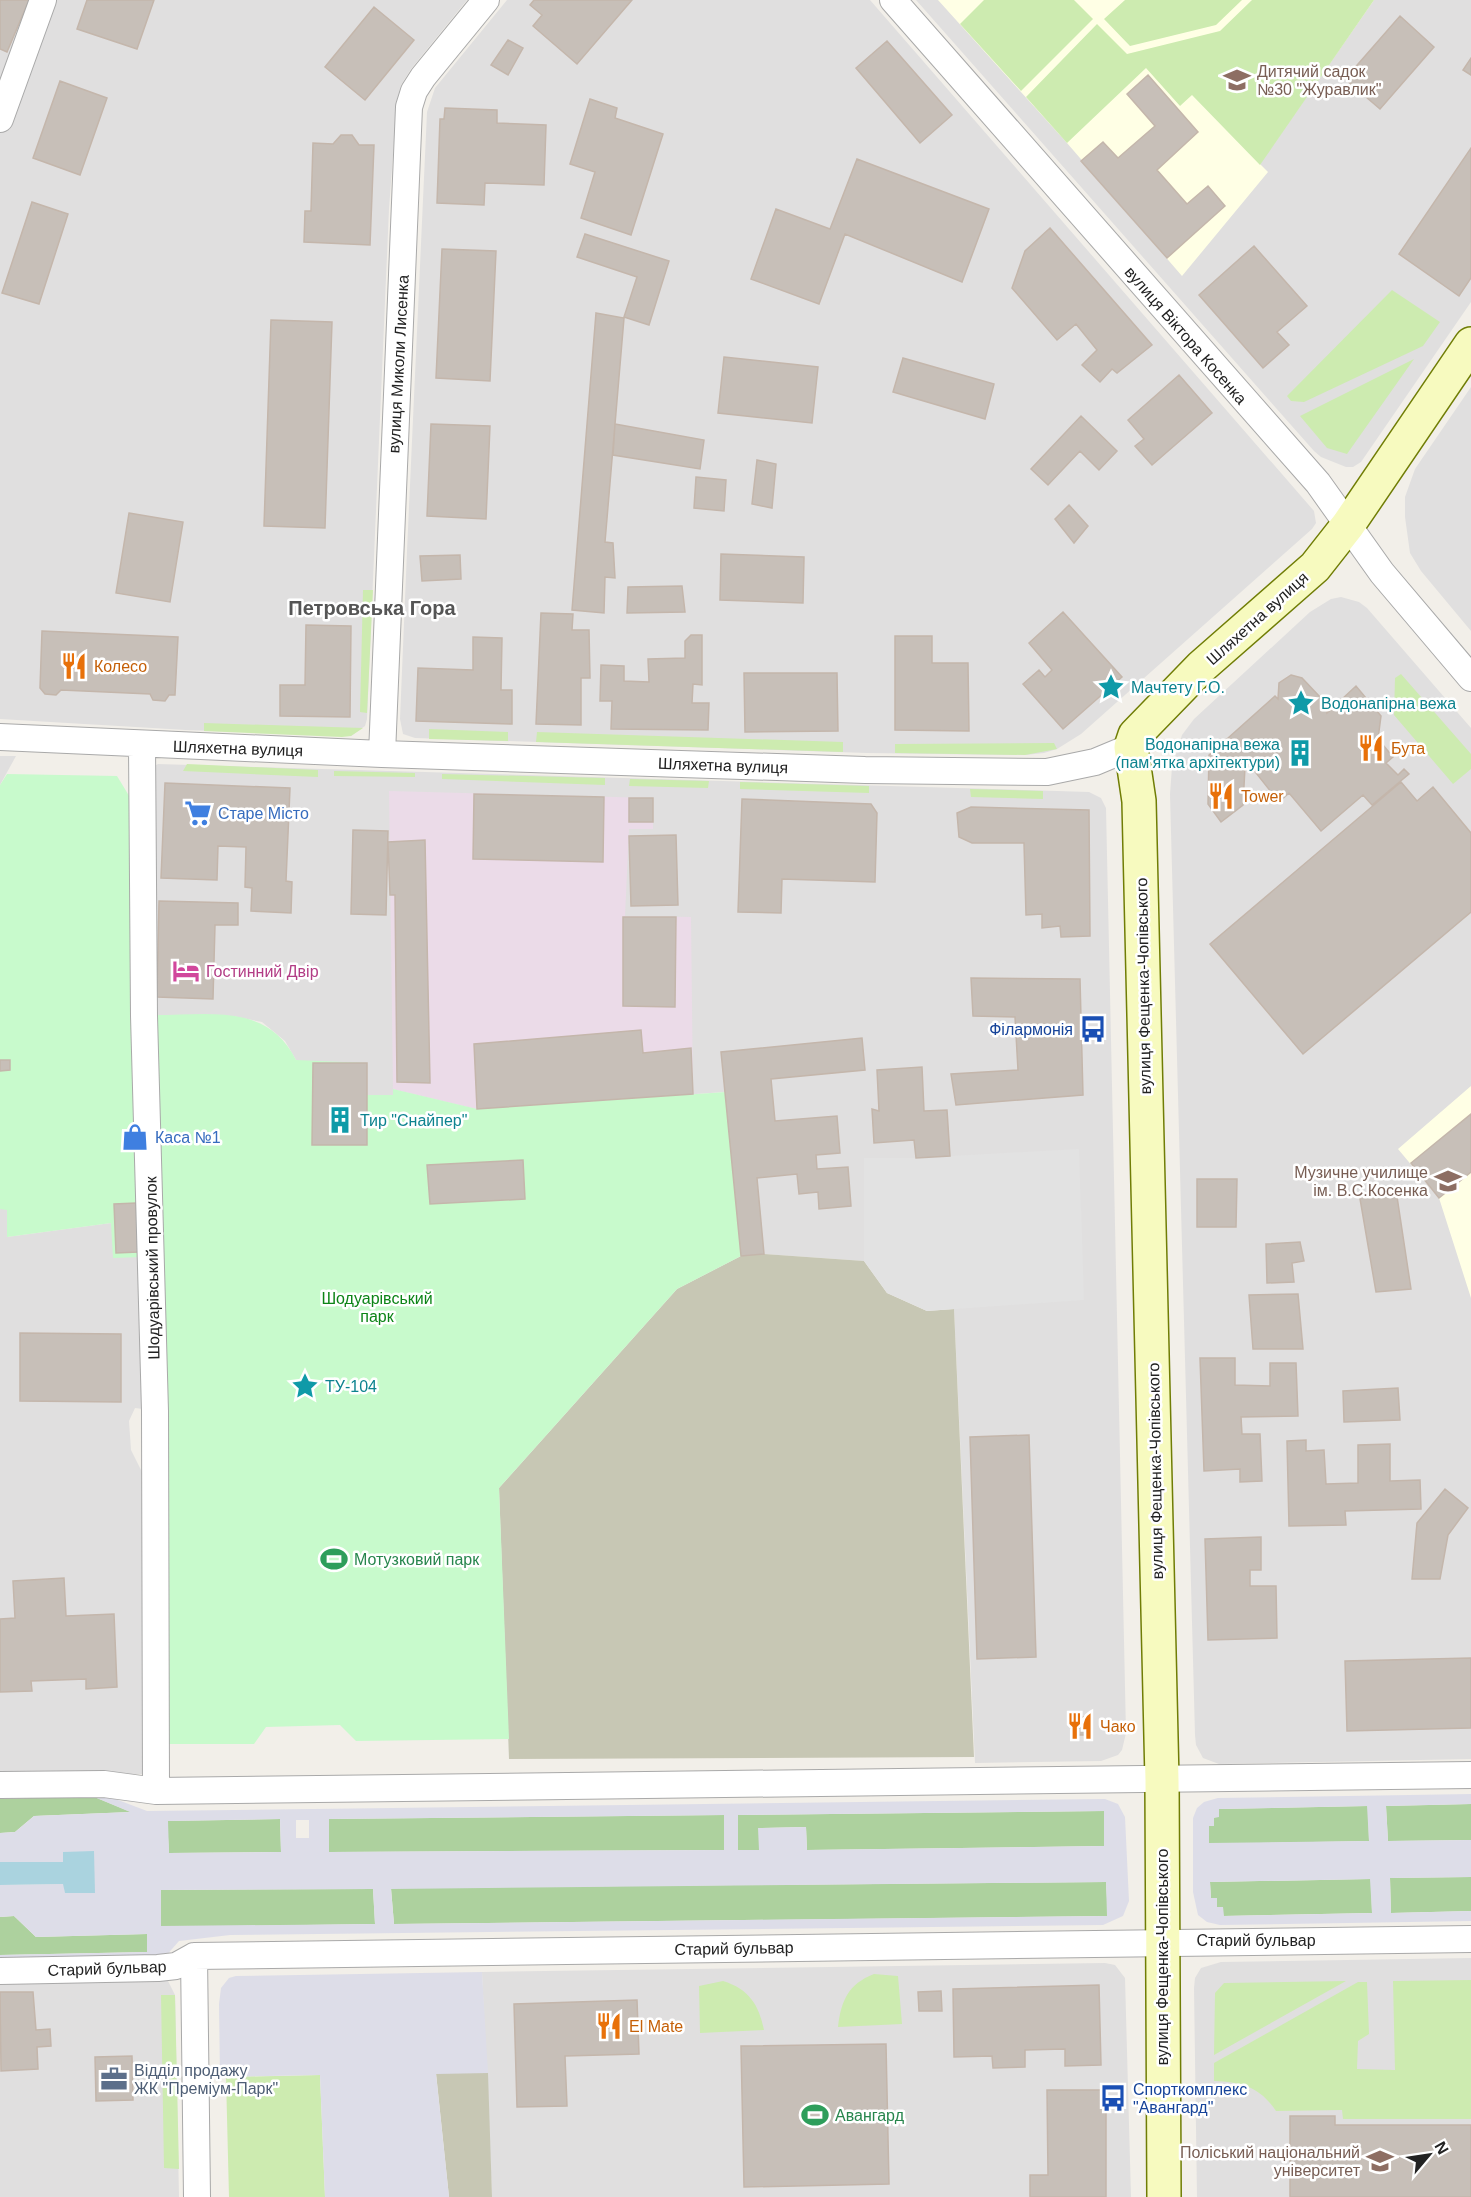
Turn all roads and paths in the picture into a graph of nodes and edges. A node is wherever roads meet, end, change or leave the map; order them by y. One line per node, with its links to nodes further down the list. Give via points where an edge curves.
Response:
1 (43, 0): 4 (street)
2 (486, 0): 11 (street, вулиця Миколи Лисенка, via 423,77 410,107)
3 (893, 0): 6 (street, вулиця Віктора Косенка, via 1318,483)
4 (0, 119)
5 (1471, 344): 6 (street, Шляхетна вулиця)
6 (1348, 525): 7 (street, вулиця Віктора Косенка, via 1382,573); 10 (street, Шляхетна вулиця, via 1315,567 1201,667 1150,719 1135,735)
7 (1471, 678)
8 (0, 737): 9 (street, Шляхетна вулиця)
9 (142, 745): 11 (street, Шляхетна вулиця); 15 (street, Шодуарівський провулок, via 144,1016 155,1411)
10 (1131, 747): 11 (street, Шляхетна вулиця, via 1095,762 1047,772); 13 (street, вулиця Фещенка-Чопівського, via 1139,801)
11 (382, 754)
12 (1471, 1775): 13 (street)
13 (1162, 1780): 15 (street); 17 (street, вулиця Фещенка-Чопівського)
14 (0, 1785): 15 (street, via 104,1784)
15 (156, 1791)
16 (1471, 1939): 17 (street, Старий бульвар)
17 (1162, 1941): 18 (street, Старий бульвар); 21 (street, вулиця Фещенка-Чопівського)
18 (194, 1956): 19 (street, Старий бульвар, via 176,1966 158,1968); 20 (street)
19 (0, 1971)
20 (197, 2197)
21 (1164, 2197)

